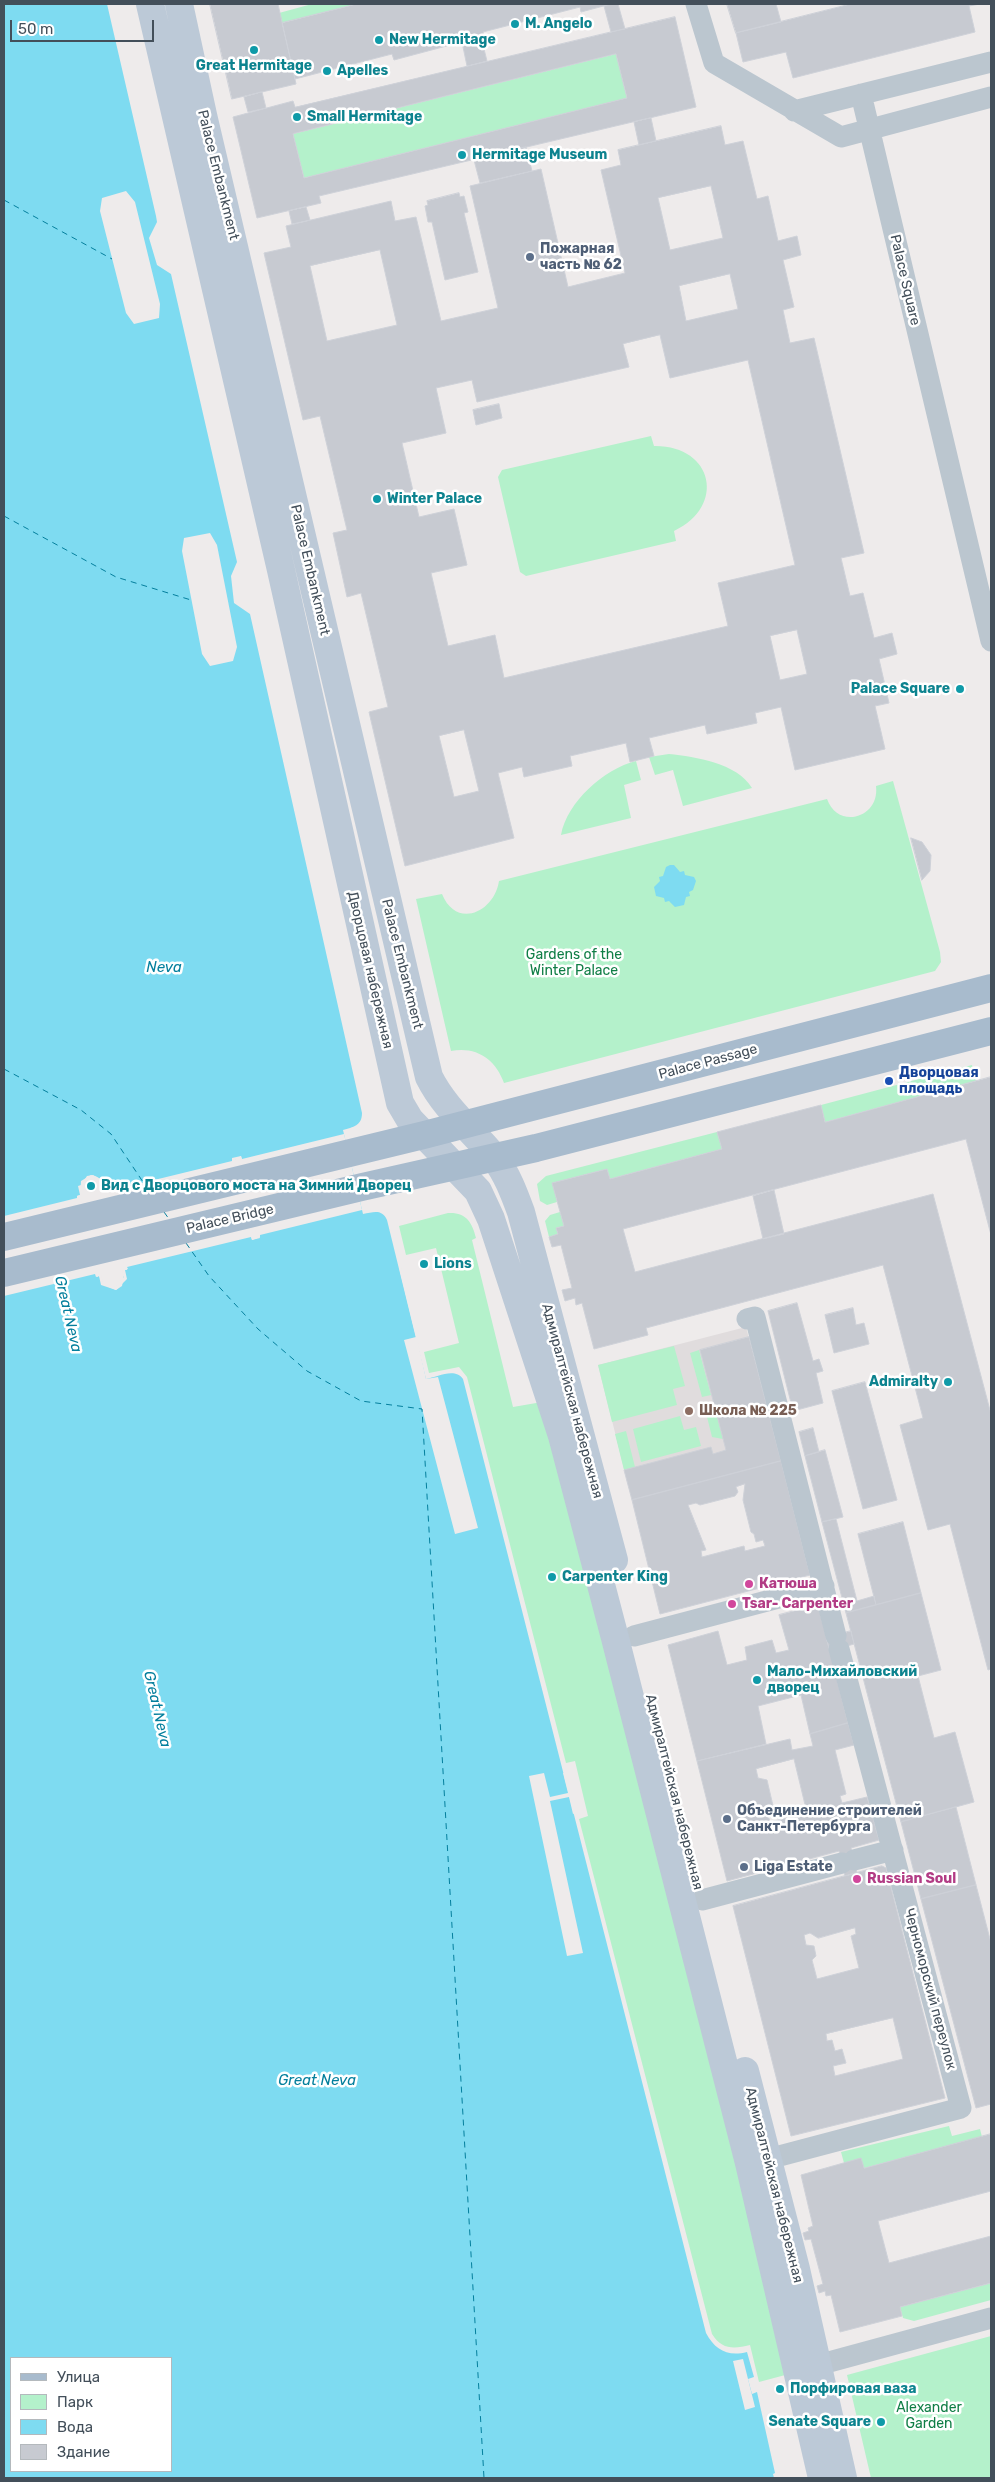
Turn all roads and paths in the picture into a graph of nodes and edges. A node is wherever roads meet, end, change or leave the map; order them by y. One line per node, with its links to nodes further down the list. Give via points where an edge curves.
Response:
1 (150, 4): 13 (main road, Дворцовая набережная, via 282,570 395,1085 400,1103)
2 (180, 4): 12 (main road, Palace Embankment, via 203,115 429,1077 438,1094)
3 (696, 4): 7 (street, via 714,63)
4 (991, 62): 5 (street)
5 (861, 94): 7 (street); 8 (street, Palace Square)
6 (991, 97): 8 (street)
7 (794, 111): 8 (street, via 841,137)
8 (870, 129): 9 (street, Palace Square)
9 (991, 641)
10 (991, 988): 12 (main road, Palace Passage)
11 (991, 1031): 14 (main road)
12 (463, 1124): 13 (main road, Palace Passage); 14 (main road, Адмиралтейская набережная)
13 (424, 1135): 15 (main road, Адмиралтейская набережная); 16 (main road)
14 (494, 1158): 15 (main road); 20 (main road, Адмиралтейская набережная, via 522,1212)
15 (456, 1168): 17 (main road, Palace Bridge, via 362,1187); 26 (main road, Адмиралтейская набережная, via 478,1190 492,1219 562,1436 742,2134)
16 (4, 1237)
17 (4, 1273)
18 (747, 1319): 19 (street, Черноморский переулок, via 755,1317)
19 (824, 1586): 20 (street); 21 (street, Черноморский переулок)
20 (634, 1636): 22 (main road, Адмиралтейская набережная)
21 (893, 1850): 22 (street); 23 (street, Черноморский переулок, via 961,2108)
22 (702, 1900): 23 (main road, Адмиралтейская набережная)
23 (768, 2159): 25 (main road, Адмиралтейская набережная)
24 (991, 2318): 25 (street)
25 (818, 2365): 27 (main road, Адмиралтейская набережная)
26 (822, 2478)
27 (843, 2478)

